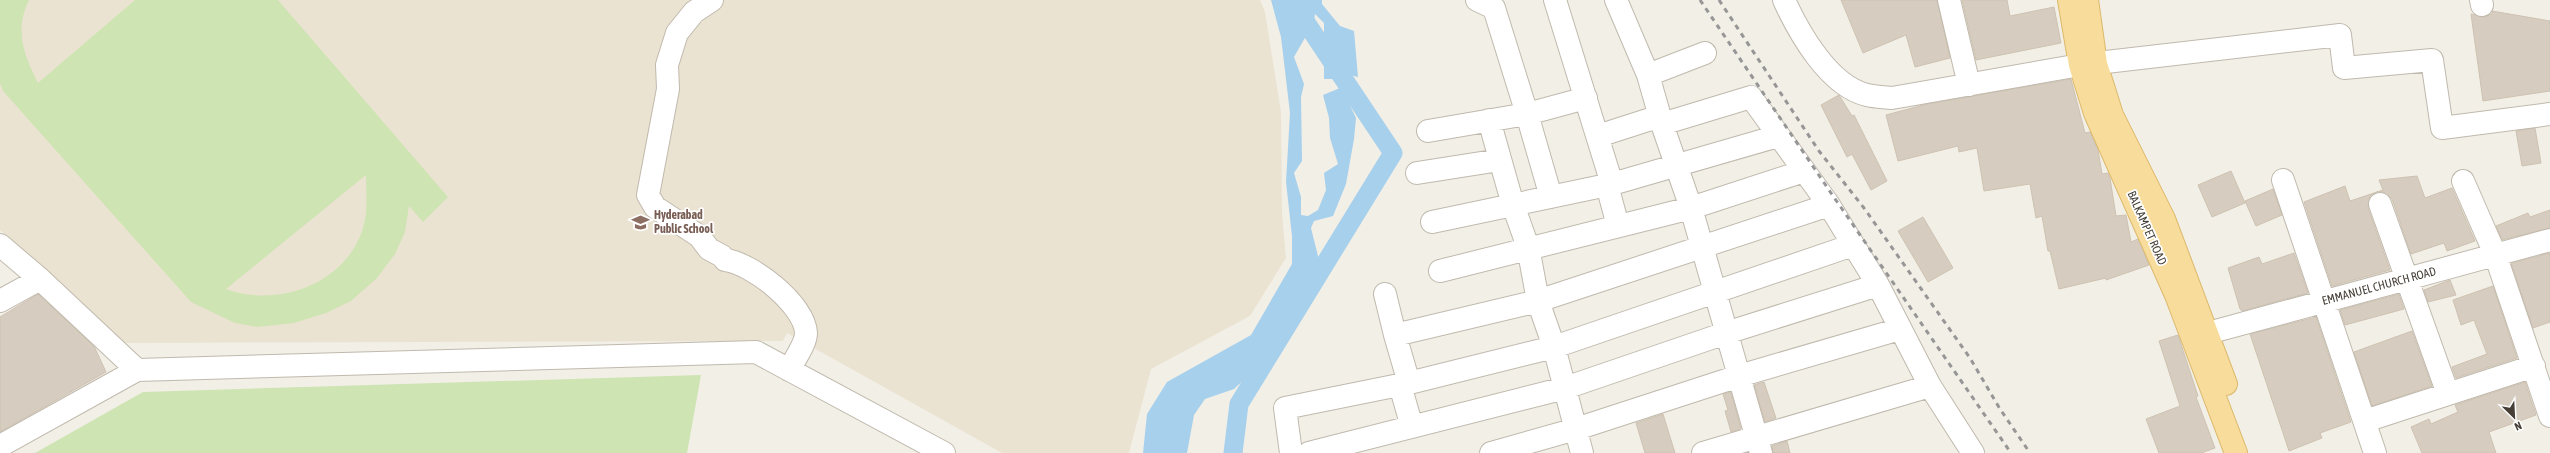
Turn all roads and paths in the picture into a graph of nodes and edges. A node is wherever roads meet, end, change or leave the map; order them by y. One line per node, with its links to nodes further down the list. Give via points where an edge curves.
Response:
1 (712, 0): 57 (street, via 694,12 677,33 667,65 668,89 648,195 655,207 700,236 709,249 726,260 742,264 770,283 804,320 806,335)
2 (1477, 0): 14 (street, via 1494,8)
3 (1555, 0): 13 (street)
4 (1616, 0): 11 (street)
5 (1784, 0): 12 (street, via 1822,64 1844,84 1866,95 1892,98)
6 (1950, 0): 12 (street)
7 (2069, 0): 10 (main road, BALKAMPET ROAD)
8 (2087, 0): 10 (main road, BALKAMPET ROAD)
9 (1705, 53): 11 (street)
10 (2088, 65): 12 (street); 15 (street, via 2340,35 2344,68 2432,60 2442,128); 52 (main road, BALKAMPET ROAD, via 2164,219); 76 (main road, BALKAMPET ROAD, via 2095,113 2176,294)
11 (1648, 75): 17 (street)
12 (1969, 85)
13 (1586, 98): 14 (street); 19 (street)
14 (1527, 114): 16 (street); 28 (street)
15 (2550, 114)
16 (1489, 120): 18 (street); 21 (street)
17 (1662, 124): 19 (street, via 1657,117); 20 (street, via 1751,97); 22 (street)
18 (1428, 131)
19 (1598, 136): 27 (street)
20 (1778, 136): 22 (street); 23 (street)
21 (1500, 160): 24 (street); 30 (street)
22 (1677, 165): 27 (street); 32 (street)
23 (1804, 172): 31 (street); 32 (street)
24 (1417, 173)
25 (2283, 180): 49 (street)
26 (2463, 181): 40 (street)
27 (1609, 185): 28 (street); 34 (street)
28 (1550, 197): 30 (street)
29 (2380, 204): 43 (street)
30 (1513, 205): 33 (street); 39 (street)
31 (1829, 205): 36 (street); 38 (street)
32 (1691, 208): 34 (street); 38 (street)
33 (1432, 222)
34 (1618, 226): 39 (street)
35 (2550, 240): 40 (street, EMMANUEL CHURCH ROAD)
36 (1853, 245): 44 (street); 45 (street)
37 (0, 246): 42 (street)
38 (1702, 246): 45 (street); 48 (street)
39 (1528, 248): 41 (street); 48 (street)
40 (2495, 254): 43 (street, EMMANUEL CHURCH ROAD); 55 (street)
41 (1440, 271)
42 (40, 279): 47 (street); 56 (street)
43 (2406, 279): 49 (street, EMMANUEL CHURCH ROAD); 62 (street)
44 (1878, 285): 50 (street); 51 (street)
45 (1714, 291): 51 (street); 54 (street)
46 (1385, 294): 53 (street)
47 (0, 301)
48 (1538, 301): 53 (street); 54 (street)
49 (2324, 301): 52 (street, EMMANUEL CHURCH ROAD); 64 (street)
50 (1900, 329): 58 (street); 60 (street)
51 (1726, 333): 58 (street); 61 (street)
52 (2208, 333): 77 (main road, BALKAMPET ROAD)
53 (1395, 335): 59 (street)
54 (1554, 347): 59 (street); 61 (street)
55 (2534, 366): 62 (street); 63 (street)
56 (137, 370): 57 (street, via 756,352); 68 (street)
57 (789, 370): 69 (street)
58 (1738, 376): 66 (street); 67 (street)
59 (1405, 384): 65 (street); 70 (street, via 1285,408)
60 (1930, 386): 67 (street); 75 (street)
61 (1565, 388): 65 (street); 66 (street)
62 (2448, 394): 64 (street)
63 (2550, 416)
64 (2365, 421): 78 (street)
65 (1412, 427): 71 (street)
66 (1576, 429): 72 (street); 73 (street)
67 (1759, 445): 74 (street)
68 (0, 446)
69 (944, 453)
70 (1291, 453)
71 (1309, 453)
72 (1491, 453)
73 (1582, 453)
74 (1703, 453)
75 (1973, 453)
76 (2236, 453)
77 (2251, 453)
78 (2375, 453)

